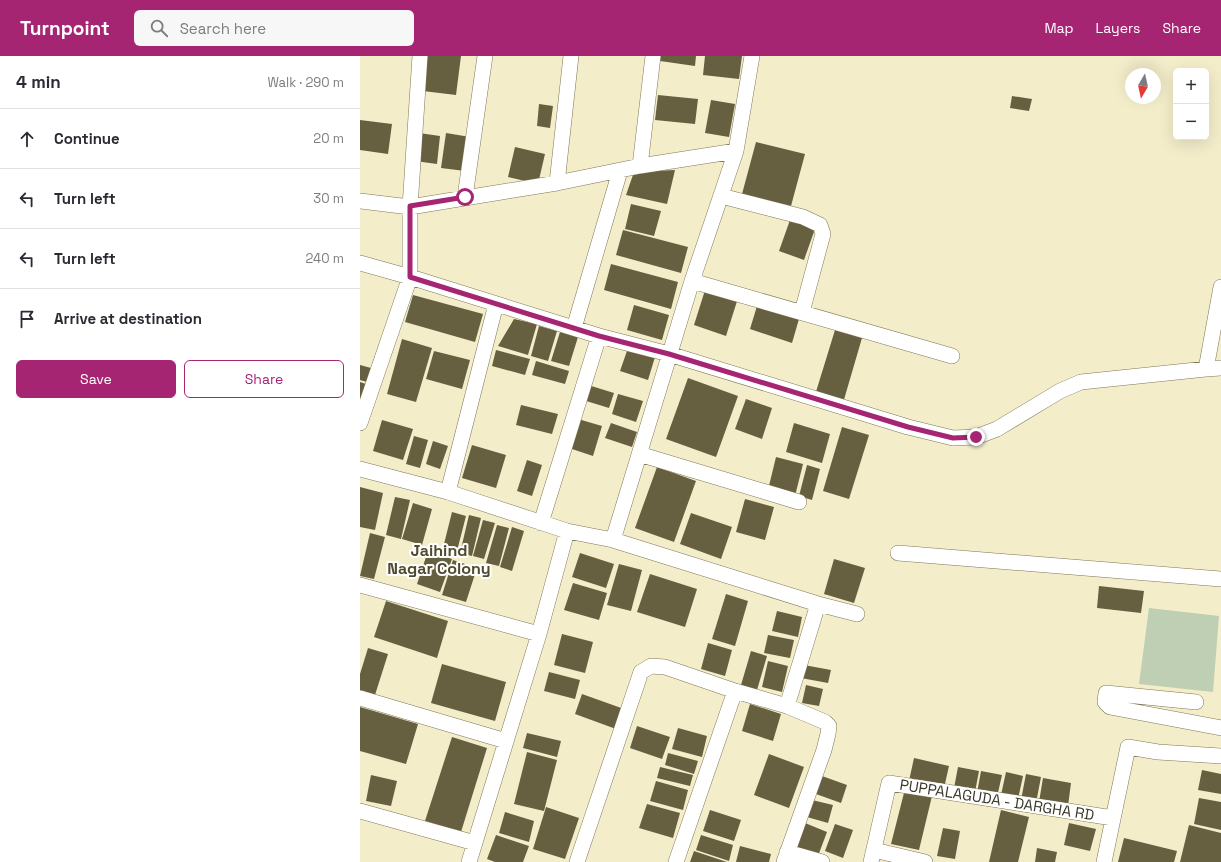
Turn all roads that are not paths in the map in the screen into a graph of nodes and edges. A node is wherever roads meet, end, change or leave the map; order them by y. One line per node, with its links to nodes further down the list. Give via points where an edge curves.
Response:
1 (420, 56): 13 (street)
2 (485, 56): 11 (street)
3 (571, 56): 9 (street)
4 (653, 56): 7 (street)
5 (752, 56): 6 (street)
6 (736, 151): 7 (street); 10 (street)
7 (640, 166): 8 (street)
8 (620, 171): 9 (street); 20 (street)
9 (557, 183): 11 (street)
10 (721, 196): 16 (street); 19 (street, via 803,217 820,225 823,234)
11 (465, 197): 13 (street)
12 (360, 201): 13 (street)
13 (410, 206): 15 (street)
14 (360, 263): 15 (street)
15 (410, 277): 18 (street); 26 (street)
16 (692, 281): 19 (street); 22 (street)
17 (1221, 287): 25 (street)
18 (496, 304): 20 (street); 29 (street)
19 (802, 312): 23 (street)
20 (574, 328): 21 (street)
21 (599, 336): 22 (street); 31 (street)
22 (669, 354): 25 (street, via 908,427 953,438 976,437 997,429 1060,391 1081,382); 27 (street)
23 (952, 356)
24 (1221, 368): 25 (street)
25 (1206, 369)
26 (360, 423)
27 (639, 454): 30 (street); 33 (street)
28 (360, 469): 29 (street)
29 (448, 492): 31 (street)
30 (799, 502)
31 (541, 523): 32 (street)
32 (567, 531): 33 (street); 39 (street)
33 (613, 540): 37 (street)
34 (898, 553): 35 (street)
35 (1221, 578)
36 (360, 585): 39 (street)
37 (818, 604): 38 (street); 43 (street)
38 (857, 614)
39 (538, 634): 45 (street)
40 (735, 691): 43 (street); 53 (street, via 665,667 651,666 641,672); 54 (street)
41 (360, 698): 45 (street)
42 (1196, 702): 44 (street, via 1106,693 1105,702 1110,707)
43 (787, 706): 51 (street, via 825,722 828,734)
44 (1221, 728)
45 (506, 741): 49 (street)
46 (1221, 756): 48 (street, via 1158,752 1128,747)
47 (360, 811): 49 (street)
48 (1113, 818): 50 (street, PUPPALAGUDA - DARGHA RD, via 890,783); 57 (street)
49 (475, 843): 52 (street)
50 (872, 856): 56 (street)
51 (786, 857): 55 (street)
52 (469, 862)
53 (577, 862)
54 (676, 862)
55 (822, 862)
56 (925, 862)
57 (1104, 862)

